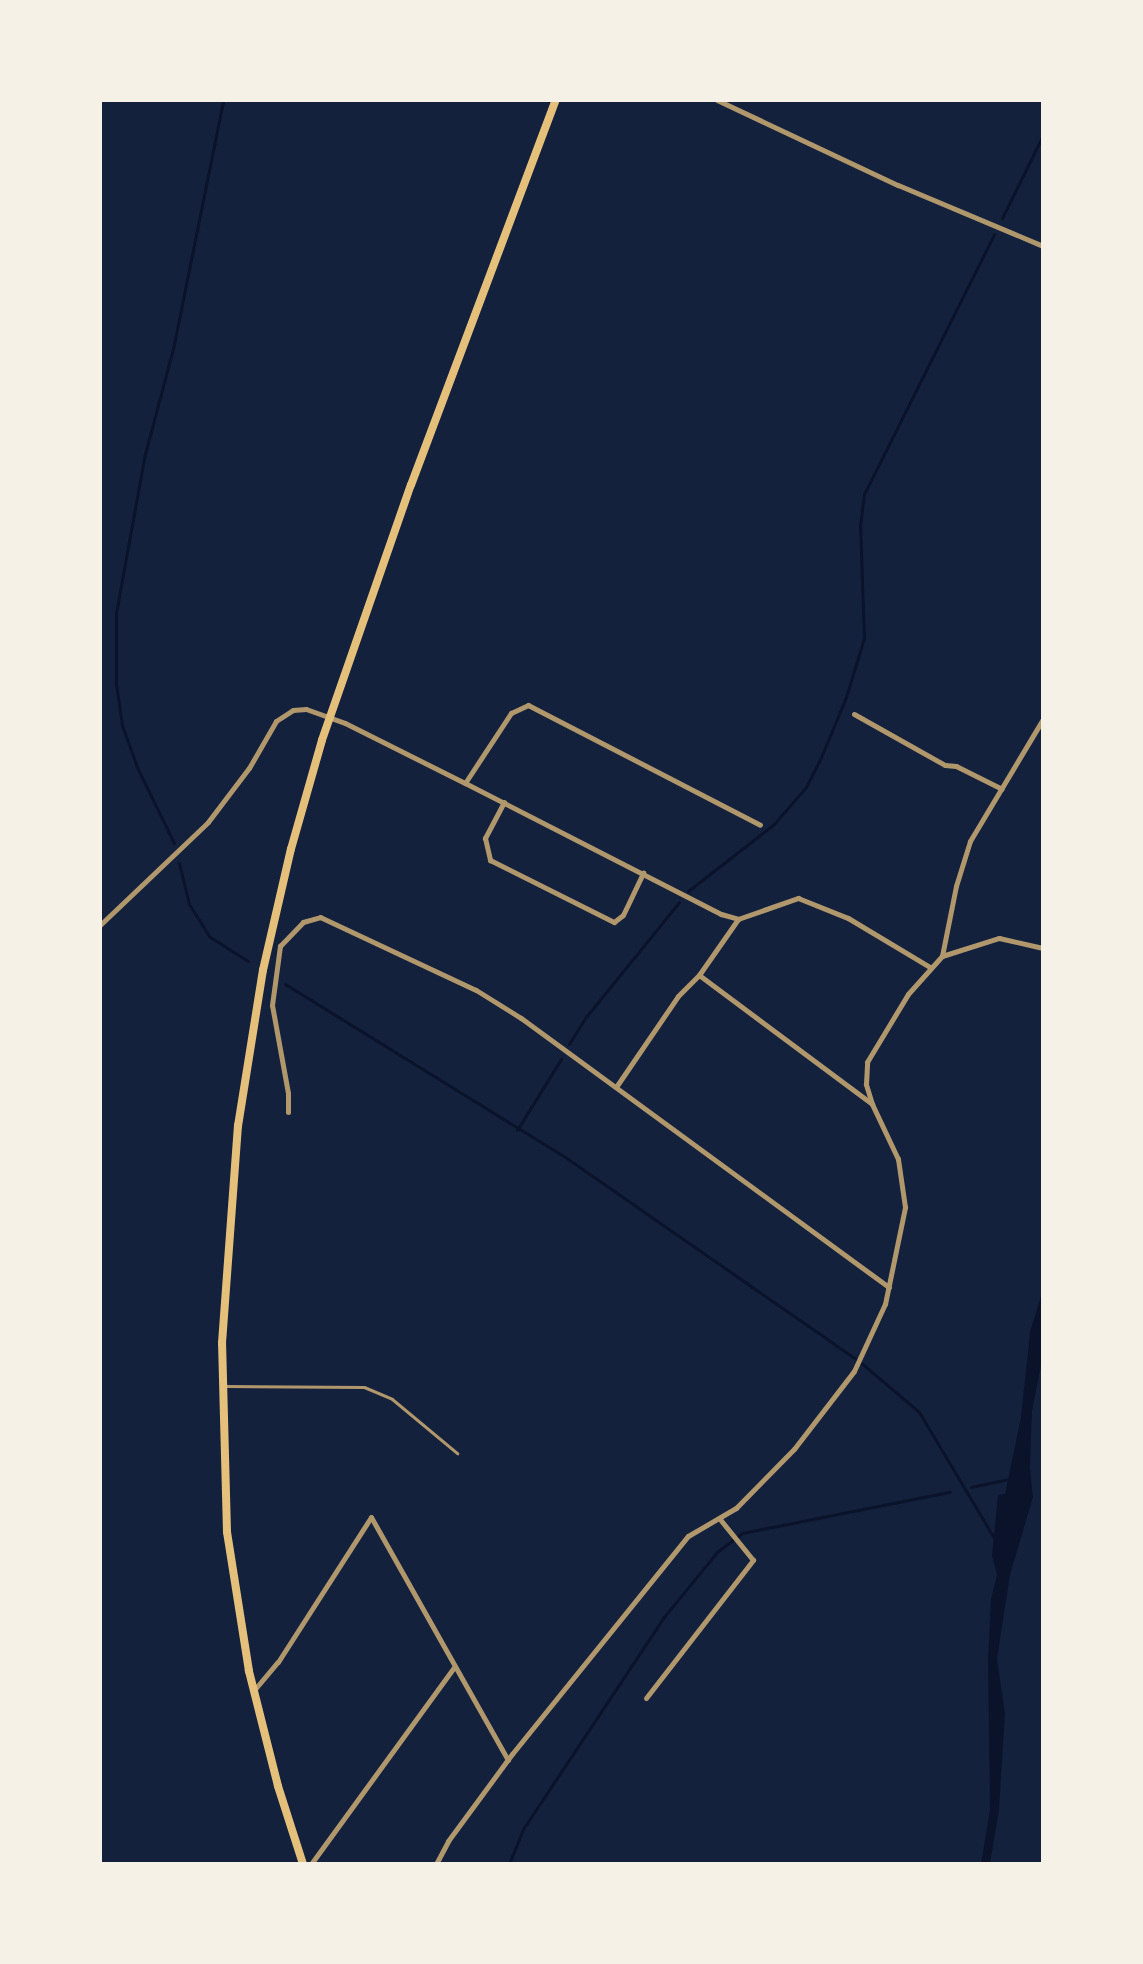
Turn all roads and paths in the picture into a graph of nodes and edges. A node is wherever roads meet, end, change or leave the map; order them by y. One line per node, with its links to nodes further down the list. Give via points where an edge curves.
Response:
1 (556, 100): 5 (main road)
2 (717, 100): 3 (street)
3 (1043, 246)
4 (854, 714): 8 (street, via 945,765)
5 (330, 716): 7 (street); 13 (street, via 300,709 276,721 235,788); 22 (main road, via 263,970 233,1165)
6 (1043, 719): 8 (street)
7 (465, 783): 9 (street); 10 (street, via 511,713 528,705)
8 (1003, 790): 15 (street, via 970,841)
9 (504, 802): 11 (street); 11 (street, via 485,838 490,860 614,922 623,915)
10 (760, 825)
11 (643, 873): 12 (street)
12 (738, 919): 16 (street, via 798,898 848,918); 17 (street)
13 (100, 925)
14 (1043, 948): 15 (street, via 999,938)
15 (942, 956): 16 (street)
16 (930, 967): 19 (street, via 867,1062)
17 (699, 975): 18 (street, via 678,996); 19 (street)
18 (616, 1087): 20 (street, via 476,990 328,919 312,917 280,946 271,998); 21 (street)
19 (872, 1104): 21 (street, via 898,1159 905,1207)
20 (288, 1112)
21 (889, 1287): 24 (street, via 854,1371 794,1449 736,1508)
22 (221, 1386): 23 (lane, via 364,1387 392,1399); 26 (main road, via 227,1532)
23 (457, 1453)
24 (719, 1518): 27 (street, via 753,1560); 28 (street, via 688,1536)
25 (454, 1667): 26 (street, via 371,1517 278,1662); 28 (street); 30 (street)
26 (253, 1691): 29 (main road)
27 (646, 1698)
28 (508, 1760): 31 (street)
29 (303, 1864)
30 (311, 1864)
31 (436, 1864)

